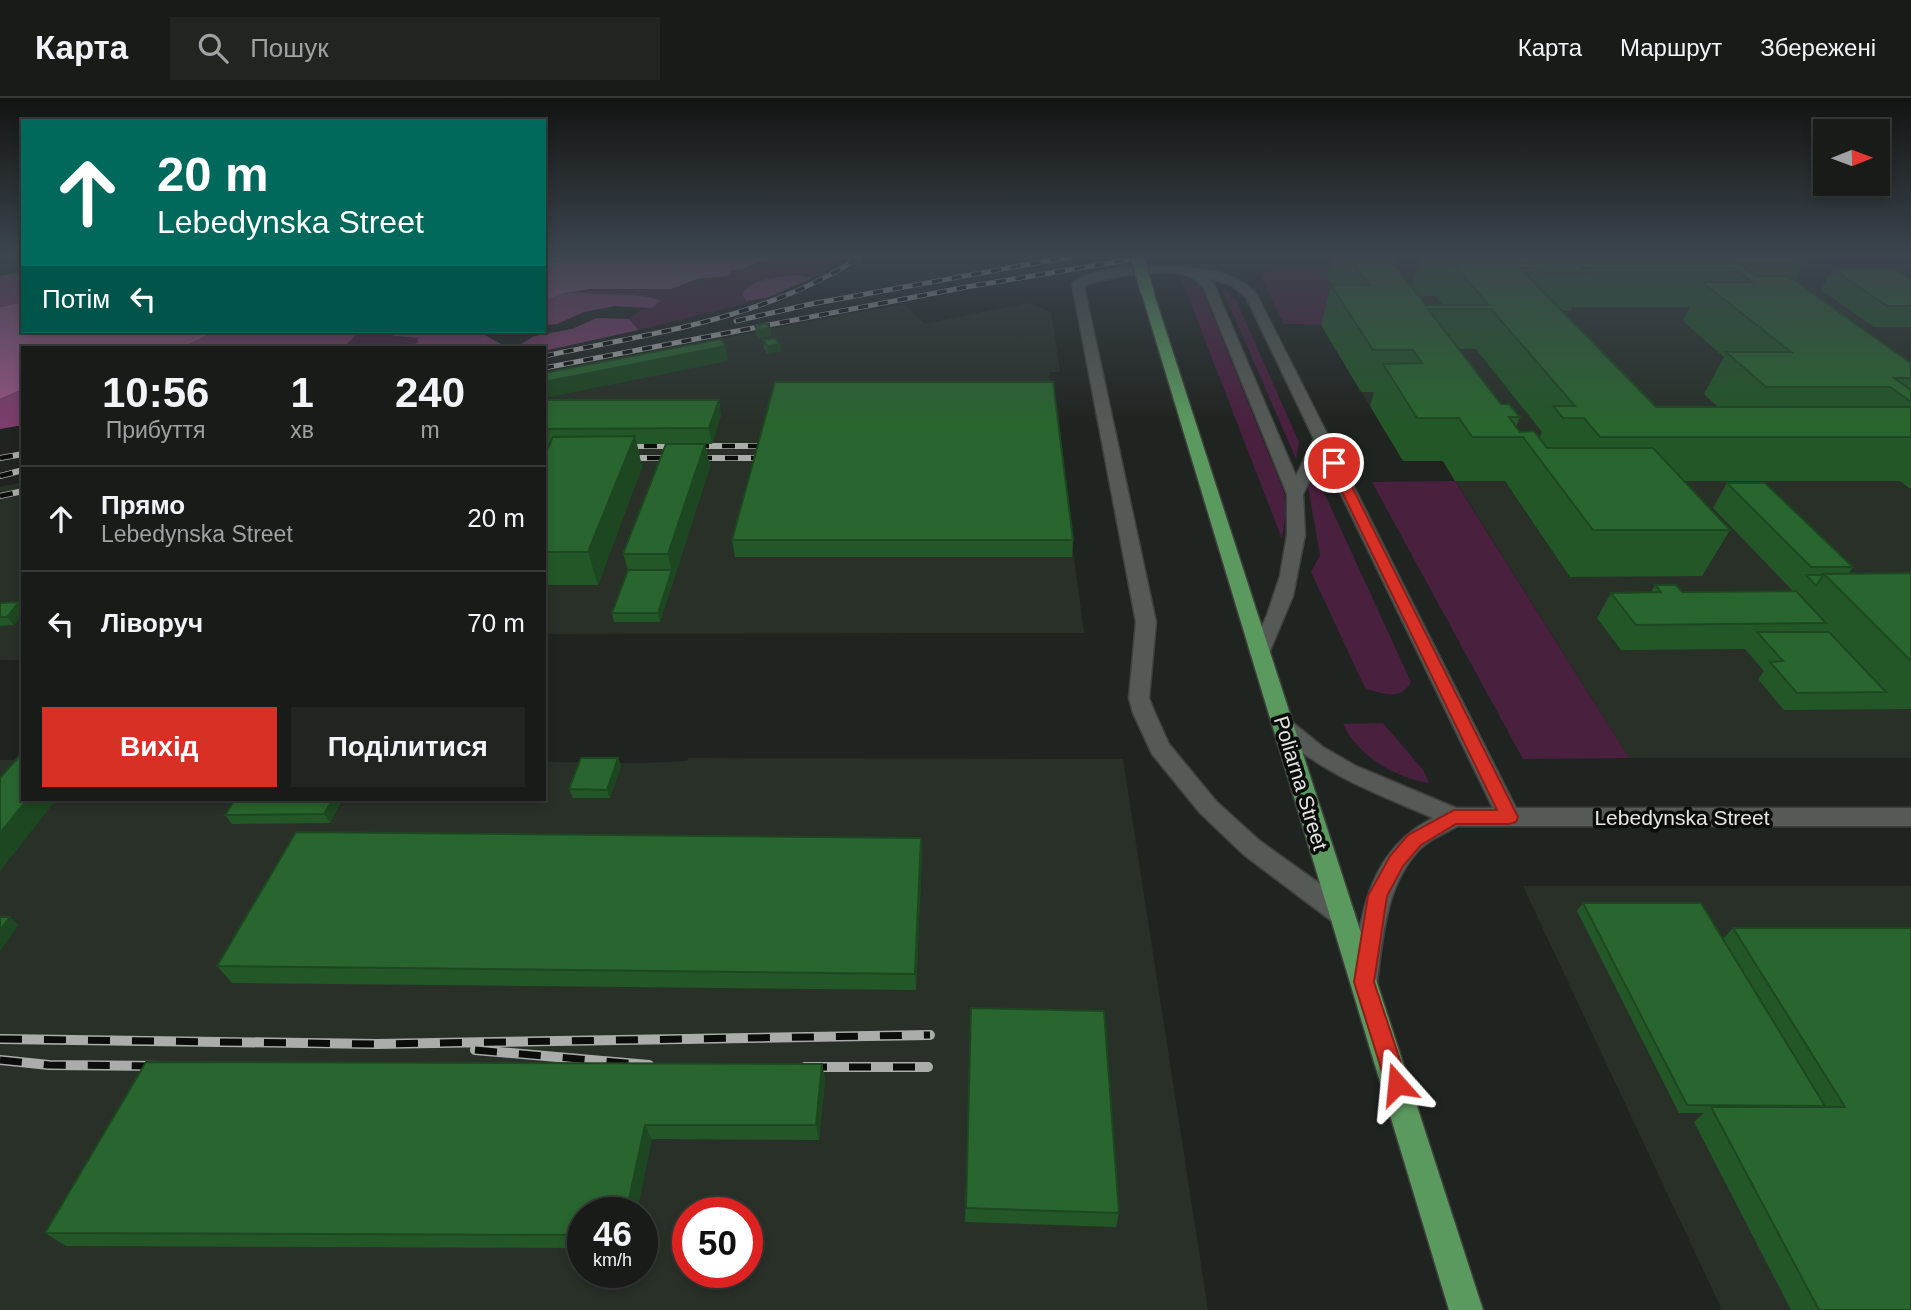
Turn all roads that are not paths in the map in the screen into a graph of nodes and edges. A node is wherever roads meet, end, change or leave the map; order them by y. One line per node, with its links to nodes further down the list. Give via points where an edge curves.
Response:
1 (1085, 314): 12 (street, via 1146,622 1139,698 1143,713 1160,748 1208,807 1252,848)
2 (1154, 314): 7 (main road, Poliarna Street, bridge)
3 (1220, 314): 6 (street)
4 (1260, 314): 5 (street)
5 (1322, 439): 6 (street); 10 (street)
6 (1295, 494): 7 (street, via 1298,523 1293,558 1279,614)
7 (1260, 653): 8 (main road, Poliarna Street)
8 (1284, 727): 9 (street, Lebedynska Street, via 1348,772); 12 (main road, Poliarna Street)
9 (1454, 817): 10 (street, Lebedynska Street); 13 (street, Lebedynska Street, via 1414,840 1396,861 1378,896)
10 (1509, 817): 11 (street, Lebedynska Street)
11 (1911, 817)
12 (1342, 914): 13 (main road, Poliarna Street)
13 (1364, 982): 14 (main road, Poliarna Street)
14 (1466, 1310)

